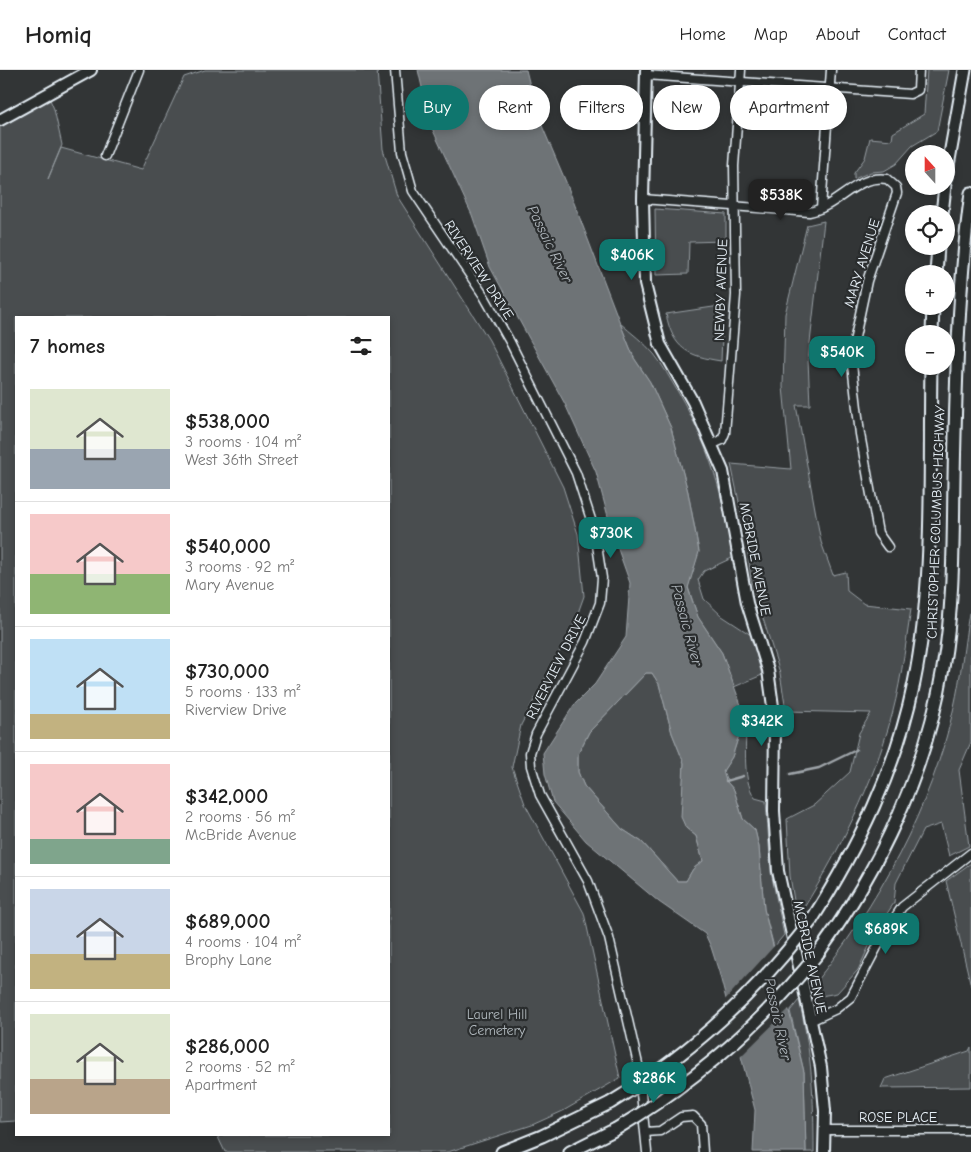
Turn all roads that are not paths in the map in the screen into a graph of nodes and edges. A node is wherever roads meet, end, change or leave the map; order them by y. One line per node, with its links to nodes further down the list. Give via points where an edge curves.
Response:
1 (91, 70): 13 (main road)
2 (139, 70): 16 (street)
3 (395, 70): 28 (street, RIVERVIEW DRIVE, via 402,152 413,191 484,296 514,350 576,473 595,532 602,578 596,615 536,734 530,753 531,766 538,790 588,881 604,919 638,1064)
4 (741, 70): 9 (street, NEWBY AVENUE)
5 (831, 70): 11 (street)
6 (919, 70): 12 (street, via 916,92)
7 (965, 70): 15 (highway)
8 (646, 72): 9 (street); 18 (main road, MCBRIDE AVENUE)
9 (740, 82): 10 (street); 19 (street, NEWBY AVENUE, via 734,166)
10 (784, 85)
11 (829, 85)
12 (847, 89)
13 (0, 120)
14 (826, 130): 20 (street)
15 (952, 145)
16 (105, 156)
17 (971, 193): 30 (highway, CHRISTOPHER COLUMBUS HIGHWAY, bridge, via 957,352 952,582 947,640 938,694 912,781 890,835 863,886 819,952 779,1000 727,1051 670,1095 616,1129)
18 (643, 199): 19 (street); 22 (main road, MCBRIDE AVENUE, via 644,277 655,330)
19 (735, 206): 20 (street, via 809,212); 22 (street, NEWBY AVENUE, via 736,295 725,433 722,440)
20 (821, 208): 23 (street, MARY AVENUE, via 872,178 887,179 896,187 897,194 866,281 851,356 860,434 876,524)
21 (931, 375): 29 (highway, CHRISTOPHER COLUMBUS HIGHWAY, bridge, via 926,576 914,683 892,761 873,812 849,860 811,921 777,965 718,1025 662,1070 610,1103 560,1129)
22 (713, 444): 25 (main road, MCBRIDE AVENUE, via 723,471 747,603 772,690 777,861)
23 (888, 547)
24 (971, 853): 25 (street, via 902,907 851,997 836,1009)
25 (810, 1021): 26 (main road, MCBRIDE AVENUE, via 821,1067)
26 (825, 1130): 27 (street, ROSE PLACE); 33 (main road, MCBRIDE AVENUE)
27 (971, 1130)
28 (646, 1132): 31 (street, RIVERVIEW DRIVE); 32 (street, via 660,1131 681,1117 693,1116 700,1124)
29 (502, 1152)
30 (570, 1152)
31 (647, 1152)
32 (703, 1152)
33 (824, 1152)

